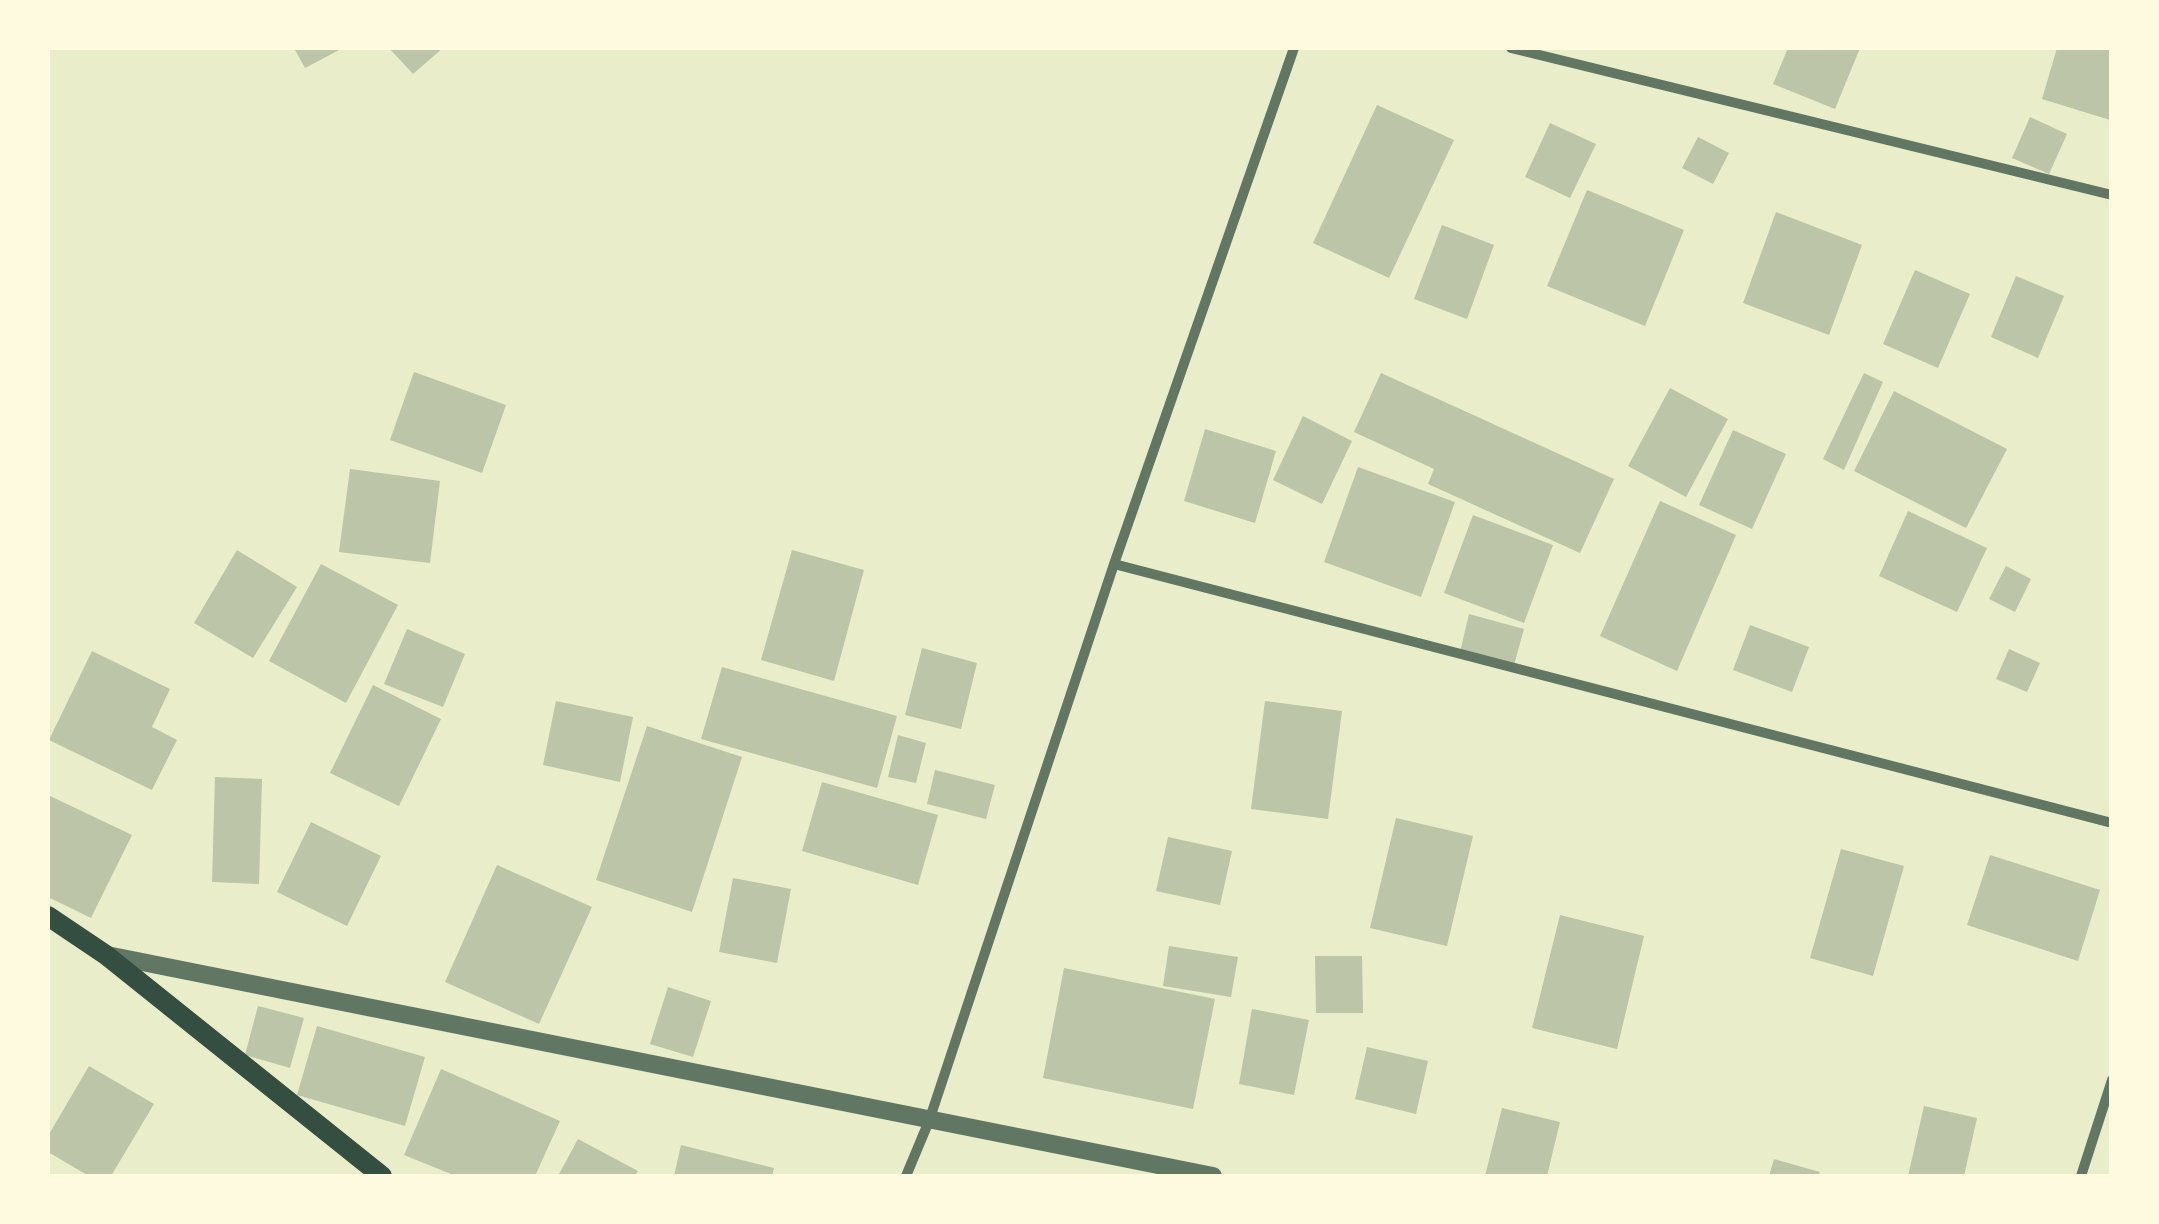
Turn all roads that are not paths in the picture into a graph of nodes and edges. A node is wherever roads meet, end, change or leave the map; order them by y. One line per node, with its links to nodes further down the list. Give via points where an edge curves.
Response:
1 (1294, 48): 4 (street)
2 (1511, 48): 3 (street)
3 (2112, 196)
4 (1114, 564): 5 (street); 9 (street)
5 (2112, 823)
6 (48, 916): 7 (main road)
7 (106, 955): 9 (street); 10 (main road)
8 (2112, 1080): 13 (street)
9 (929, 1121): 11 (street); 12 (street)
10 (382, 1176)
11 (906, 1176)
12 (1213, 1176)
13 (2081, 1176)

